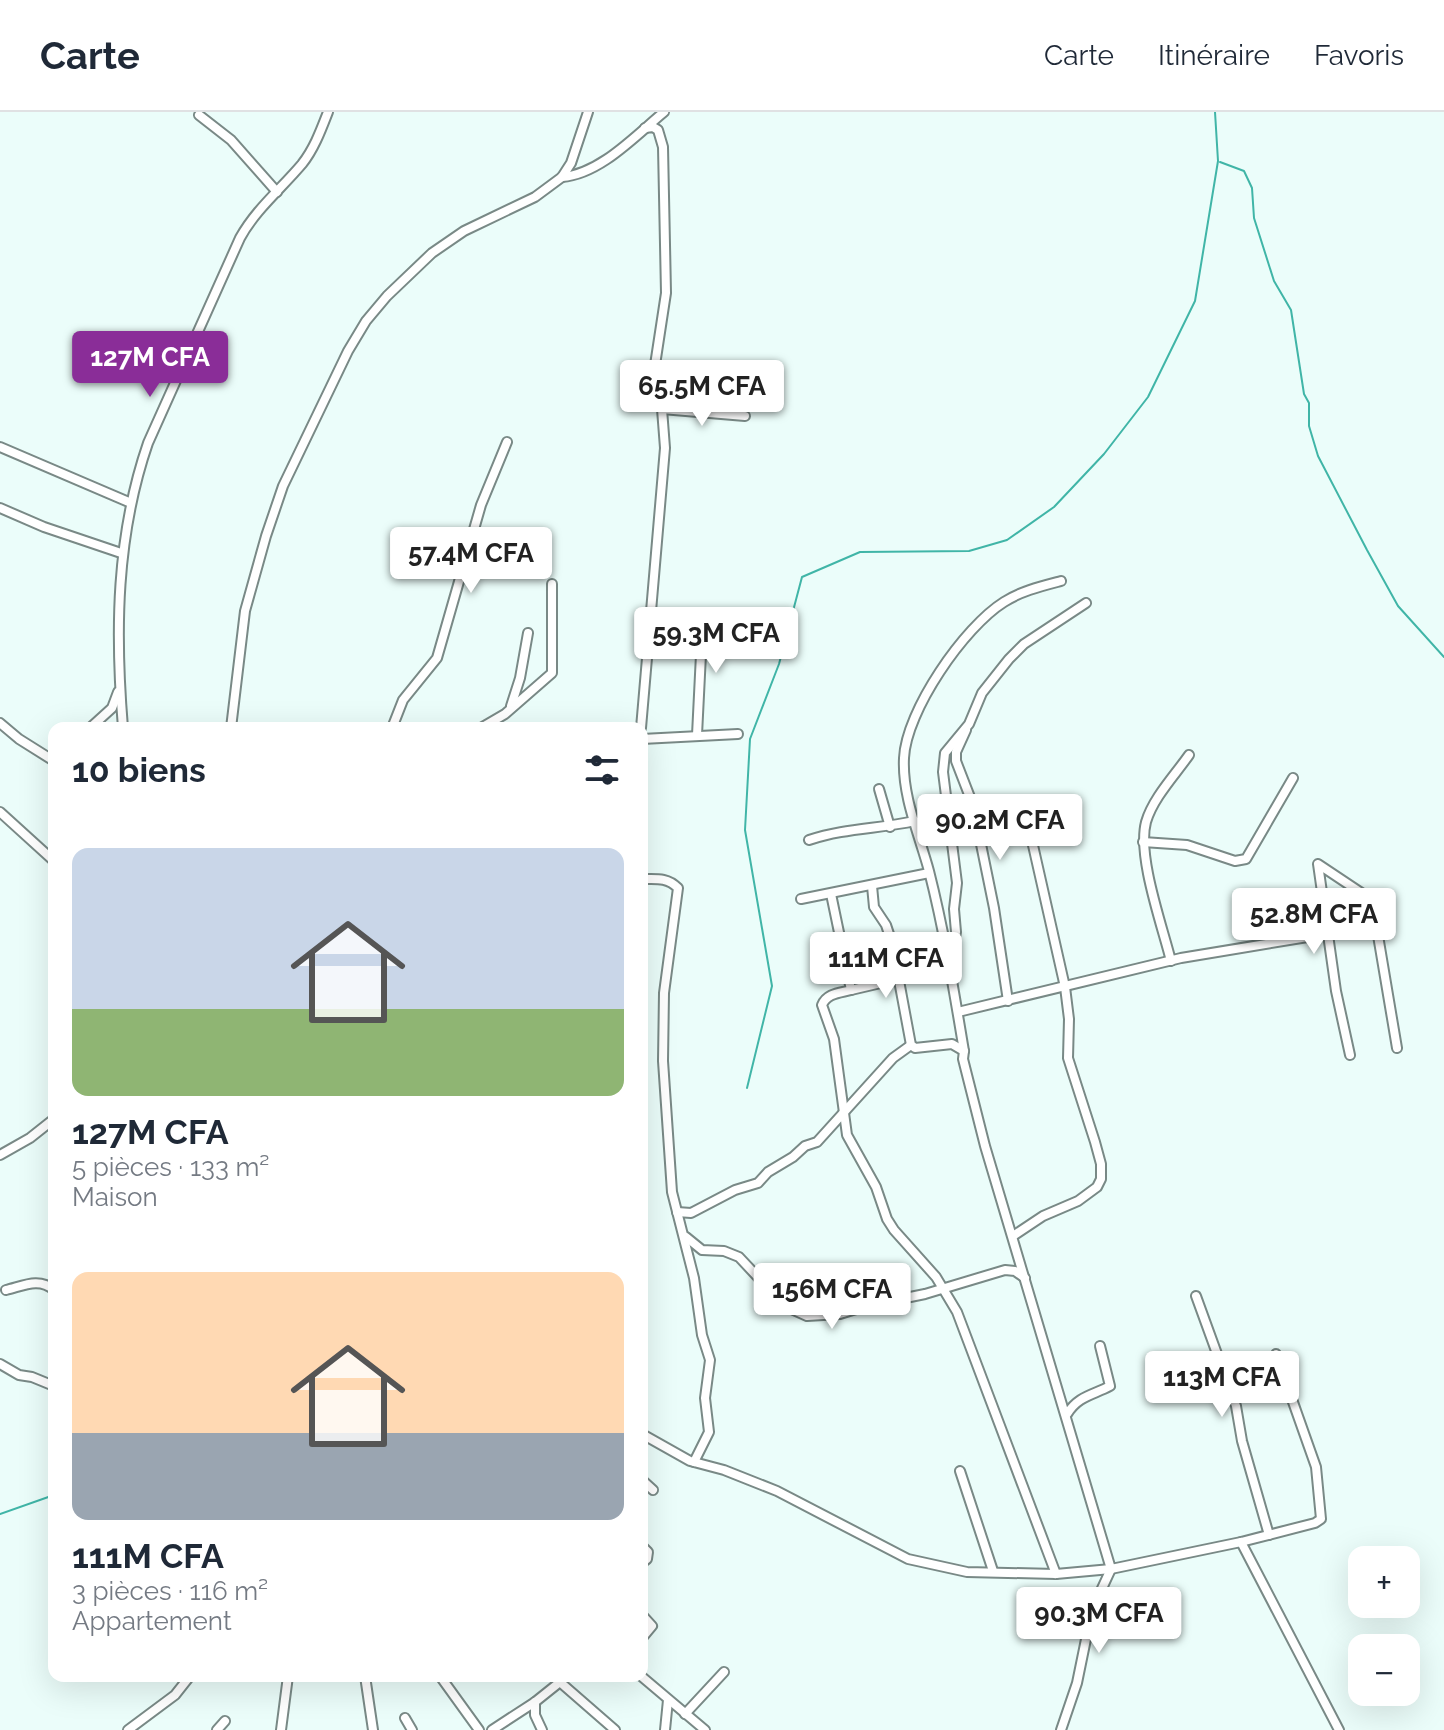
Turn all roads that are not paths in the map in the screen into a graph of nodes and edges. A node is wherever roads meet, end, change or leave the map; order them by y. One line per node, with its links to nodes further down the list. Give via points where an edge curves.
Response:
1 (328, 112): 7 (street, via 304,161)
2 (588, 112): 6 (street)
3 (664, 112): 5 (street)
4 (199, 115): 7 (street, via 231,140)
5 (645, 128): 6 (street, via 596,164); 8 (street, via 656,127 663,147 666,293 655,365)
6 (562, 177): 24 (street, via 432,253 366,321 283,486 266,536 245,611)
7 (277, 192): 12 (street, via 240,238 148,443)
8 (662, 409): 9 (street); 27 (street, via 664,463)
9 (745, 416)
10 (507, 442): 25 (street, via 481,505 440,650 403,700)
11 (0, 447): 12 (street)
12 (131, 503): 14 (street)
13 (0, 508): 14 (street)
14 (121, 553): 20 (street)
15 (1061, 581): 39 (street, via 1001,604 962,643 924,697 910,726 903,761)
16 (552, 584): 21 (street, via 552,673)
17 (1086, 603): 29 (street, via 1009,659 982,693)
18 (703, 614): 31 (street)
19 (528, 633): 21 (street)
20 (120, 688): 22 (street, via 112,708); 23 (street)
21 (510, 709): 26 (street)
22 (97, 722)
23 (123, 722)
24 (232, 722)
25 (394, 722)
26 (490, 722)
27 (642, 722)
28 (0, 723): 34 (street)
29 (969, 724): 50 (street, via 945,753 943,772 957,883 956,932); 55 (street, via 956,761 973,805)
30 (738, 734): 31 (street)
31 (697, 735): 32 (street)
32 (648, 739)
33 (1189, 755): 42 (street, via 1155,803)
34 (48, 757)
35 (1293, 778): 42 (street, via 1246,859 1235,861 1187,845)
36 (879, 789): 40 (street)
37 (1023, 801): 53 (street)
38 (0, 812): 43 (street)
39 (915, 821): 40 (street); 44 (street)
40 (890, 827): 41 (street, via 842,830)
41 (809, 840)
42 (1143, 842): 51 (street)
43 (48, 856)
44 (929, 873): 46 (street); 50 (street)
45 (648, 879): 64 (street, via 671,882 679,898 664,993 663,1061)
46 (872, 886): 47 (street); 52 (street)
47 (831, 894): 48 (street); 54 (street)
48 (801, 899)
49 (1326, 934): 51 (street); 58 (street, via 1316,866 1320,863 1372,900); 60 (street)
50 (948, 953): 56 (street)
51 (1171, 961): 53 (street)
52 (898, 979): 54 (street); 57 (street)
53 (1065, 987): 55 (street); 65 (street, via 1068,1058 1092,1130 1101,1179 1078,1201)
54 (851, 990): 61 (street, via 834,994 822,1005 834,1039)
55 (1008, 1001): 56 (street)
56 (958, 1012): 59 (street)
57 (911, 1045): 59 (street, via 952,1044); 61 (street)
58 (1397, 1048)
59 (964, 1051): 65 (street, via 985,1146)
60 (1350, 1055)
61 (844, 1111): 64 (street, via 817,1142 758,1183 691,1213); 69 (street, via 847,1135 887,1219)
62 (48, 1124): 63 (street)
63 (0, 1155)
64 (677, 1212): 66 (street)
65 (1013, 1236): 67 (street)
66 (685, 1237): 69 (street, via 702,1250 739,1257 785,1306 807,1316 840,1314); 78 (street, via 710,1360 705,1398 709,1432)
67 (1025, 1278): 69 (street, via 1010,1269); 76 (street)
68 (48, 1285): 70 (street)
69 (944, 1288): 86 (street, via 970,1343)
70 (6, 1290)
71 (1196, 1296): 82 (street, via 1236,1406)
72 (1100, 1346): 76 (street, via 1110,1386 1088,1394)
73 (1276, 1354): 82 (street, via 1316,1467 1321,1519)
74 (0, 1364): 75 (street)
75 (48, 1384)
76 (1067, 1414): 84 (street)
77 (648, 1437): 78 (street)
78 (694, 1462): 85 (street, via 777,1491 908,1559 967,1572)
79 (960, 1471): 85 (street)
80 (648, 1485): 81 (street)
81 (653, 1490)
82 (1269, 1535): 83 (street)
83 (1241, 1542): 84 (street); 112 (street)
84 (1111, 1569): 86 (street); 111 (street, via 1092,1610)
85 (993, 1571): 86 (street)
86 (1056, 1574)
87 (724, 1672): 97 (street)
88 (185, 1682): 100 (street, via 156,1712)
89 (287, 1682): 102 (street)
90 (366, 1682): 103 (street)
91 (444, 1682): 105 (street)
92 (553, 1682): 96 (street)
93 (559, 1682): 108 (street)
94 (648, 1682): 95 (street)
95 (668, 1700): 97 (street); 109 (street)
96 (535, 1702): 106 (street); 107 (street)
97 (685, 1714): 110 (street)
98 (405, 1718): 104 (street)
99 (225, 1721): 101 (street)
100 (128, 1730)
101 (217, 1730)
102 (281, 1730)
103 (373, 1730)
104 (412, 1730)
105 (479, 1730)
106 (492, 1730)
107 (542, 1730)
108 (615, 1730)
109 (665, 1730)
110 (705, 1730)
111 (1061, 1730)
112 (1339, 1730)

